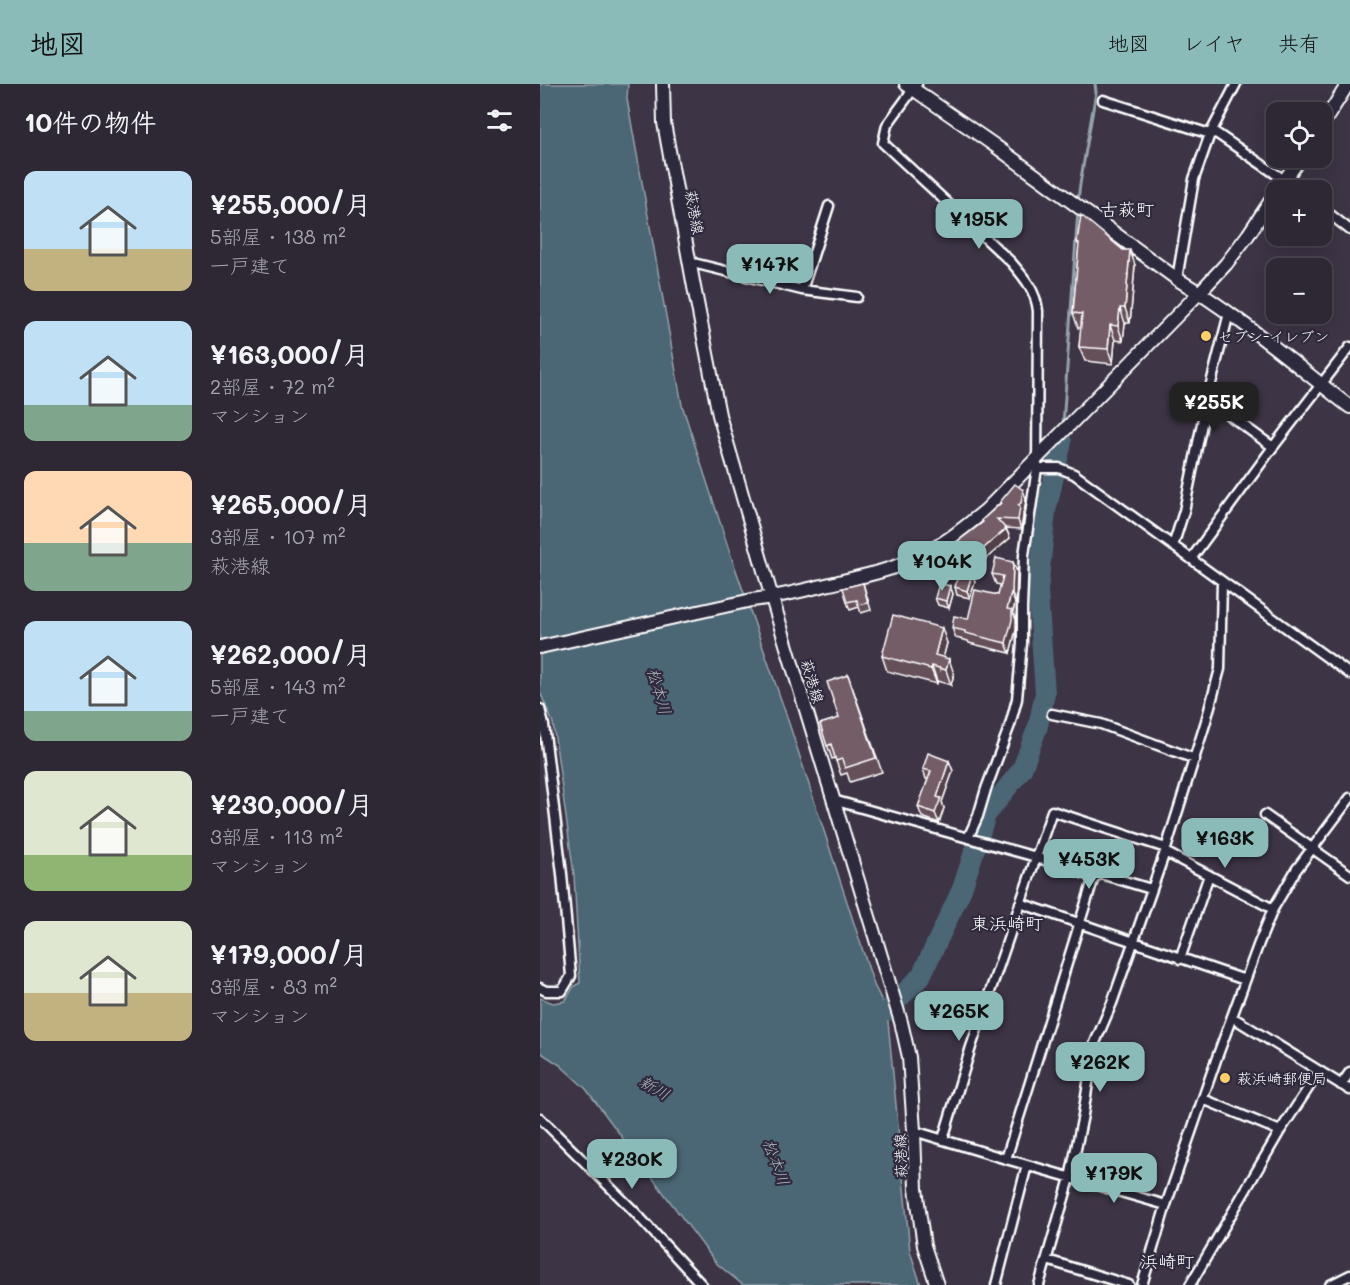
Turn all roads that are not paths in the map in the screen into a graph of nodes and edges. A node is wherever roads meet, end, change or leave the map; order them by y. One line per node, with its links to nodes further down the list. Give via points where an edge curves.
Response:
1 (663, 84): 14 (street, 萩港線, via 664,123)
2 (1236, 84): 7 (street)
3 (1348, 84): 6 (street)
4 (912, 86): 15 (street); 25 (street, via 887,125 883,143 1011,262 1027,281 1037,302)
5 (1103, 100): 7 (street)
6 (1332, 109)
7 (1210, 134): 9 (street, via 1216,133); 15 (street, via 1194,179)
8 (1293, 168): 9 (street)
9 (1285, 180)
10 (829, 206): 16 (street)
11 (1266, 208): 17 (street, via 1226,264)
12 (1332, 216): 13 (street)
13 (1350, 230)
14 (689, 262): 16 (street); 29 (street, 萩港線, via 719,415)
15 (1177, 279): 17 (street)
16 (802, 290): 18 (street)
17 (1200, 292): 19 (street); 25 (street)
18 (857, 297)
19 (1229, 313): 21 (street); 22 (street)
20 (1350, 347): 21 (street)
21 (1322, 385): 23 (street); 24 (street)
22 (1207, 399): 24 (street); 26 (street)
23 (1350, 406)
24 (1273, 447): 27 (street)
25 (1037, 463): 26 (street, via 1074,474); 29 (street, via 987,510 914,559); 38 (street, via 1024,555 1017,699)
26 (1173, 546): 27 (street)
27 (1191, 559): 28 (street)
28 (1222, 582): 31 (street); 34 (street, via 1220,669)
29 (771, 598): 30 (street); 36 (street, 萩港線)
30 (540, 647)
31 (1350, 674)
32 (540, 709): 52 (street, via 571,976 562,991)
33 (1052, 714): 34 (street, via 1101,724)
34 (1195, 759): 40 (street)
35 (1350, 798): 39 (street)
36 (833, 800): 38 (street); 60 (street, 萩港線, via 901,1022 909,1057)
37 (1265, 815): 39 (street)
38 (970, 838): 41 (street)
39 (1313, 848): 43 (street); 47 (street)
40 (1165, 850): 41 (street, via 1052,811); 42 (street); 45 (street)
41 (1036, 857): 44 (street); 46 (street)
42 (1209, 875): 47 (street); 50 (street)
43 (1350, 875)
44 (1094, 878): 45 (street, via 1101,874); 48 (street)
45 (1151, 890): 49 (street)
46 (1020, 903): 48 (street); 62 (street)
47 (1273, 909): 51 (street)
48 (1080, 924): 49 (street); 63 (street)
49 (1133, 942): 50 (street); 65 (street, via 1094,1045)
50 (1180, 959): 51 (street)
51 (1245, 980): 53 (street)
52 (540, 988)
53 (1232, 1017): 54 (street); 58 (street)
54 (1319, 1072): 56 (street); 61 (street)
55 (1350, 1072): 56 (street)
56 (1341, 1085): 57 (street)
57 (1350, 1090)
58 (1203, 1099): 61 (street); 66 (street)
59 (540, 1118): 69 (street)
60 (914, 1131): 62 (street); 70 (street, 萩港線, via 924,1246)
61 (1280, 1131): 75 (street)
62 (943, 1139): 63 (street)
63 (1006, 1159): 64 (street)
64 (1027, 1165): 65 (street); 71 (street)
65 (1070, 1178): 66 (street); 67 (street)
66 (1166, 1205): 74 (street)
67 (1047, 1260): 72 (street); 73 (street)
68 (1350, 1275): 76 (street)
69 (702, 1285)
70 (936, 1285)
71 (996, 1285)
72 (1039, 1285)
73 (1129, 1285)
74 (1142, 1285)
75 (1190, 1285)
76 (1330, 1285)

